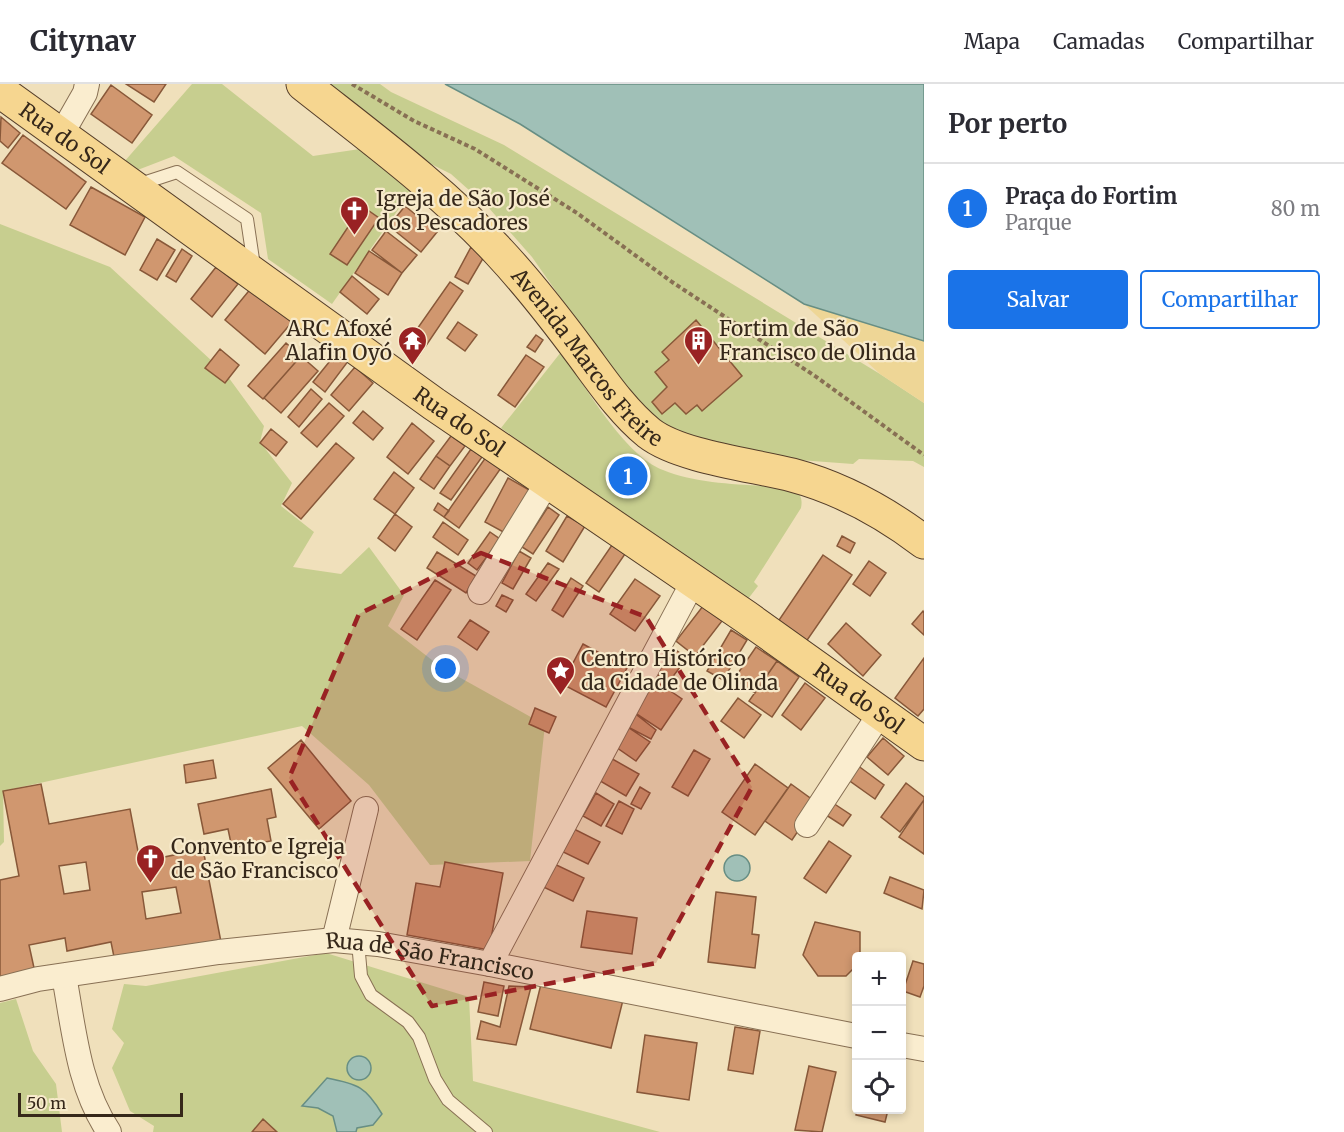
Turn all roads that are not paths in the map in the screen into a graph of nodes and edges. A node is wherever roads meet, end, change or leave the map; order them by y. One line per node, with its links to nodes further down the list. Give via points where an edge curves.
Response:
1 (87, 84): 4 (street)
2 (303, 84): 6 (main road, Avenida Marcos Freire, via 463,215 544,303 605,385 651,434 683,449 830,487 881,512)
3 (0, 91): 4 (main road, Rua do Sol)
4 (61, 135): 5 (main road, Rua do Sol)
5 (547, 483): 7 (main road, Rua do Sol); 8 (street)
6 (924, 542)
7 (693, 582): 9 (main road, Rua do Sol, via 750,610); 15 (street)
8 (480, 592)
9 (881, 712): 10 (main road, Rua do Sol); 12 (street)
10 (922, 737)
11 (366, 809): 13 (street)
12 (807, 825)
13 (334, 940): 14 (street, Rua de São Francisco); 16 (street, Rua de São Francisco, via 219,952)
14 (358, 942): 15 (street, Rua de São Francisco); 22 (lane, via 361,976 371,995 408,1022 419,1037 448,1101)
15 (490, 964): 18 (street, Rua de São Francisco)
16 (64, 976): 17 (street, Rua de São Francisco); 21 (street, via 80,1062 94,1110)
17 (0, 989)
18 (852, 1035)
19 (906, 1046): 20 (street)
20 (924, 1049)
21 (109, 1132)
22 (486, 1132)

